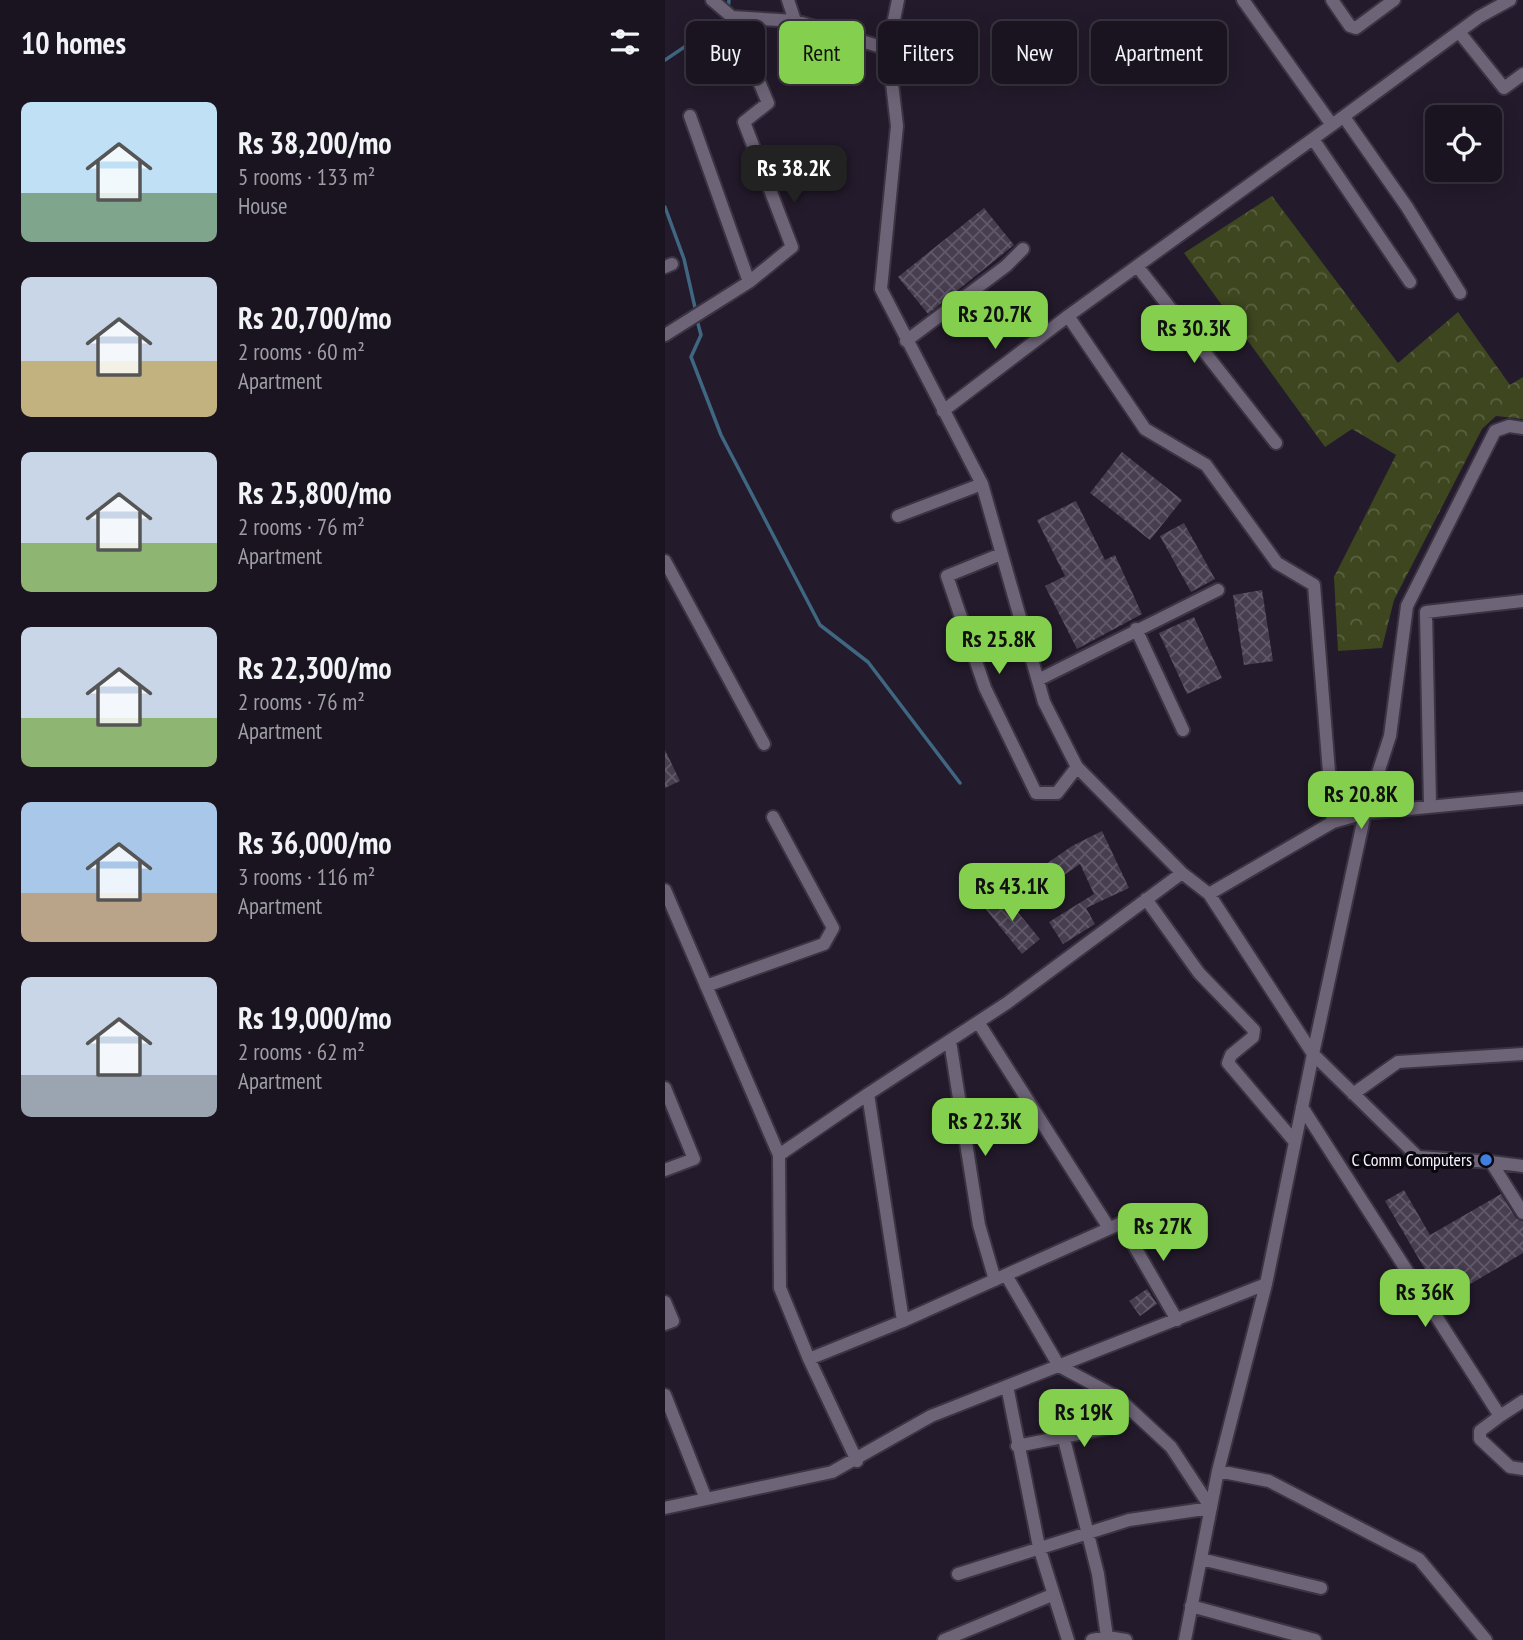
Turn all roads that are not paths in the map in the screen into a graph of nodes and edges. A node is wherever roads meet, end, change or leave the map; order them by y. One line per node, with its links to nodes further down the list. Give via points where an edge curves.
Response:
1 (712, 0): 8 (street)
2 (788, 0): 9 (street)
3 (898, 0): 10 (street)
4 (1243, 0): 16 (street)
5 (1332, 0): 6 (street, via 1356,28)
6 (1394, 0)
7 (1510, 0): 11 (street)
8 (732, 17): 9 (street); 20 (street, via 768,103 744,122 792,247)
9 (795, 21)
10 (894, 21)
11 (1459, 32): 12 (street, via 1504,88); 15 (street)
12 (1523, 74)
13 (892, 84): 25 (street, via 897,126 881,289)
14 (690, 116): 20 (street)
15 (1344, 117): 16 (street); 22 (street)
16 (1332, 125): 17 (street)
17 (1313, 139): 19 (street); 21 (street)
18 (1023, 249): 25 (street)
19 (1137, 266): 23 (street); 28 (street)
20 (748, 282): 24 (street)
21 (1410, 282)
22 (1460, 293)
23 (1068, 316): 26 (street); 44 (street, via 1145,429 1206,465 1277,563 1314,585)
24 (665, 335)
25 (906, 341): 26 (street)
26 (943, 411): 29 (street)
27 (1523, 428): 42 (street, via 1495,431 1407,606 1390,736)
28 (1276, 443)
29 (982, 484): 30 (street); 31 (street)
30 (898, 516)
31 (1002, 554): 36 (street); 39 (street, via 947,576 985,688 1036,793 1057,793)
32 (665, 561): 38 (street)
33 (1218, 590): 35 (street)
34 (1523, 601): 41 (street, via 1426,612)
35 (1136, 629): 36 (street); 37 (street)
36 (1038, 680): 39 (street, via 1044,702)
37 (1183, 730)
38 (764, 744)
39 (1077, 767): 45 (street)
40 (1523, 798): 41 (street)
41 (1430, 805): 42 (street)
42 (1365, 813): 44 (street); 52 (street)
43 (773, 817): 49 (street, via 833,928 832,934 824,944)
44 (1333, 821): 47 (street)
45 (1182, 873): 47 (street); 48 (street)
46 (665, 890): 49 (street)
47 (1209, 894): 52 (street)
48 (1146, 900): 50 (street); 58 (street, via 1199,973 1254,1030 1229,1063)
49 (706, 986): 59 (street)
50 (978, 1022): 51 (street); 65 (street)
51 (950, 1041): 55 (street); 66 (street, via 979,1225)
52 (1313, 1054): 56 (street); 57 (street)
53 (1523, 1054): 56 (street, via 1398,1062)
54 (665, 1088): 62 (street, via 694,1159)
55 (868, 1094): 59 (street); 70 (street)
56 (1353, 1094): 60 (street, via 1418,1157)
57 (1302, 1107): 58 (street); 78 (street)
58 (1295, 1142): 67 (street)
59 (779, 1155): 72 (street, via 780,1288)
60 (1491, 1163): 61 (street); 64 (street)
61 (1523, 1166)
62 (665, 1170)
63 (1146, 1212): 65 (street)
64 (1523, 1213)
65 (1115, 1226): 66 (street); 69 (street)
66 (1000, 1277): 70 (street); 73 (street)
67 (1266, 1284): 69 (street); 83 (street)
68 (665, 1302): 71 (street, via 673,1321)
69 (1177, 1320): 73 (street)
70 (903, 1321): 72 (street)
71 (665, 1324)
72 (809, 1359): 81 (street)
73 (1059, 1366): 74 (street); 77 (street, via 1117,1397)
74 (1007, 1386): 80 (street); 81 (street, via 931,1416)
75 (665, 1395): 84 (street)
76 (1523, 1401): 78 (street)
77 (1129, 1409): 79 (street, via 1108,1428); 86 (street, via 1171,1447)
78 (1500, 1416): 82 (street, via 1480,1431 1480,1439 1510,1467)
79 (1063, 1435): 80 (street); 87 (street)
80 (1017, 1446): 88 (street)
81 (857, 1461): 84 (street, via 832,1472)
82 (1523, 1469)
83 (1218, 1471): 86 (street); 101 (street, via 1269,1481 1419,1559)
84 (706, 1499): 85 (street)
85 (665, 1508)
86 (1211, 1508): 87 (street, via 1129,1520); 89 (street)
87 (1088, 1533): 88 (street); 94 (street)
88 (1039, 1547): 90 (street); 92 (street)
89 (1201, 1559): 91 (street); 93 (street)
90 (958, 1574)
91 (1321, 1588)
92 (1052, 1595): 95 (street); 96 (street)
93 (1191, 1606): 99 (street); 100 (street)
94 (1107, 1637): 97 (street); 98 (street)
95 (944, 1640)
96 (1067, 1640)
97 (1091, 1640)
98 (1126, 1640)
99 (1185, 1640)
100 (1315, 1640)
101 (1486, 1640)

